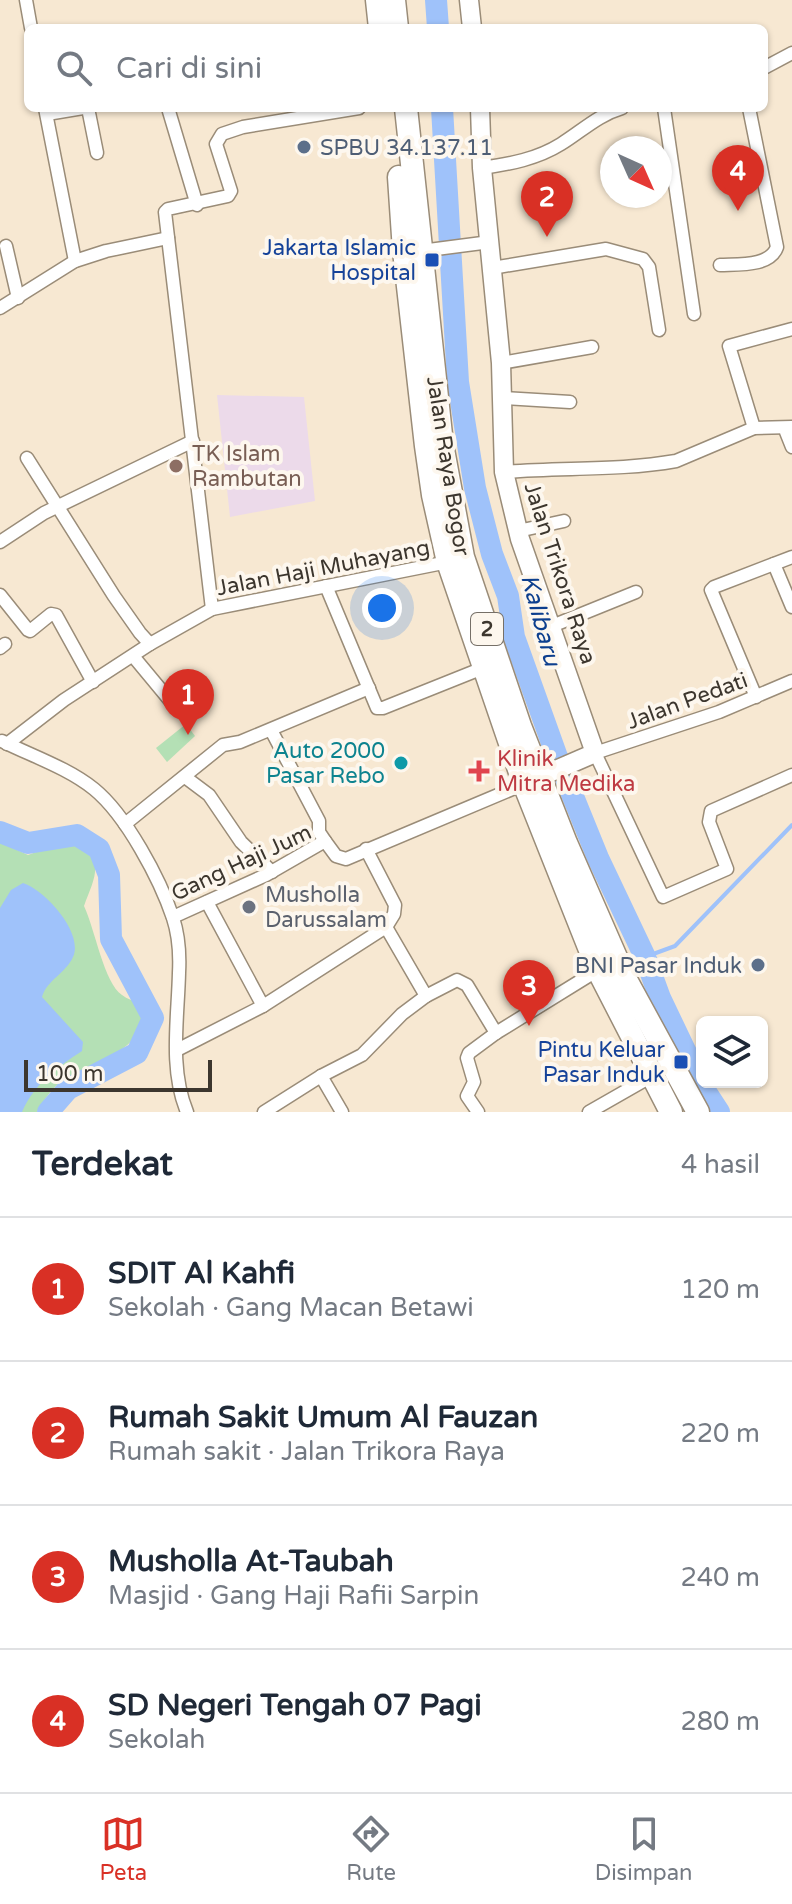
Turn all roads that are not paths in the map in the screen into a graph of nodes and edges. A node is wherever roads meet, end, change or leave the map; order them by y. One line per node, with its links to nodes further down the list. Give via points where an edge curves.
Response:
1 (26, 0): 5 (street)
2 (377, 0): 6 (highway)
3 (394, 0): 7 (highway)
4 (469, 0): 8 (street)
5 (30, 24)
6 (380, 24)
7 (397, 24)
8 (472, 24)
9 (792, 53): 10 (street)
10 (768, 66)
11 (46, 112): 28 (street)
12 (86, 112): 21 (street)
13 (169, 112): 23 (street)
14 (335, 112): 23 (street, via 222,134 216,144 231,191 226,198)
15 (391, 112): 49 (highway, Jalan Raya Bogor / 2, via 426,446)
16 (407, 112): 27 (highway, Jalan Raya Bogor / 2)
17 (480, 112): 22 (street, Jalan Trikora Raya)
18 (610, 112): 22 (street, via 538,155)
19 (665, 112): 33 (street)
20 (750, 112): 29 (street, via 777,247 768,259)
21 (97, 153)
22 (482, 168): 25 (street, Jalan Trikora Raya)
23 (197, 205): 24 (street, via 165,212)
24 (168, 238): 28 (street); 44 (street)
25 (482, 243): 27 (street); 30 (street, Jalan Trikora Raya)
26 (6, 246): 31 (street)
27 (428, 250): 49 (highway, Jalan Raya Bogor / 2)
28 (75, 261): 31 (street)
29 (720, 265)
30 (492, 268): 35 (street, via 606,249 643,259 649,267); 39 (street, Jalan Trikora Raya)
31 (18, 298): 32 (street)
32 (0, 308)
33 (694, 314)
34 (792, 329): 37 (street)
35 (659, 330)
36 (723, 333): 37 (street)
37 (729, 346): 42 (street)
38 (592, 347): 39 (street)
39 (501, 363): 40 (street, Jalan Trikora Raya)
40 (502, 398): 41 (street); 47 (street, Jalan Trikora Raya)
41 (570, 402)
42 (754, 428): 43 (street); 47 (street, via 676,461)
43 (789, 429): 45 (street)
44 (193, 441): 48 (street); 60 (street)
45 (792, 447)
46 (27, 458): 48 (street)
47 (504, 472): 51 (street, Jalan Trikora Raya)
48 (59, 506): 52 (street); 62 (street)
49 (445, 512): 54 (highway, Jalan Raya Bogor / 2); 75 (highway, Jalan Raya Bogor / 2)
50 (564, 521): 51 (street)
51 (518, 531): 61 (street, Jalan Trikora Raya)
52 (0, 542)
53 (792, 557): 55 (street)
54 (448, 562): 56 (street, Jalan Haji Muhayang); 64 (highway, Jalan Raya Bogor / 2)
55 (774, 564): 59 (street); 68 (street, via 711,590)
56 (326, 586): 60 (street, Jalan Haji Muhayang); 67 (street)
57 (636, 592): 61 (street)
58 (0, 595): 66 (street, via 30,631 56,615)
59 (792, 607)
60 (212, 609): 62 (street, Jalan Haji Muhayang)
61 (552, 626): 72 (street, Jalan Trikora Raya)
62 (150, 644): 63 (street, Jalan Haji Muhayang)
63 (133, 656): 66 (street, Jalan Haji Muhayang); 69 (street)
64 (483, 668): 67 (street, via 379,709); 75 (highway, Jalan Raya Bogor / 2)
65 (792, 681): 68 (street, Jalan Pedati)
66 (93, 682): 71 (street, Jalan Haji Muhayang)
67 (369, 688): 70 (street)
68 (756, 697): 72 (street, Jalan Pedati)
69 (172, 703)
70 (271, 730): 74 (street, via 223,745); 77 (street)
71 (4, 742): 76 (street, via 91,787)
72 (589, 756): 73 (street, Jalan Trikora Raya, via 663,897 727,867 709,822 711,811); 75 (street)
73 (792, 775)
74 (185, 777): 76 (street); 79 (street, via 209,795 241,842)
75 (538, 778): 78 (street); 83 (highway, Jalan Raya Bogor / 2); 96 (highway, Jalan Raya Bogor / 2, via 625,978)
76 (125, 824): 81 (street)
77 (325, 841): 78 (street, Gang Haji Jum, via 342,859); 79 (street, Gang Haji Jum)
78 (366, 849): 82 (street, via 395,905)
79 (272, 872): 80 (street, Gang Haji Jum)
80 (207, 902): 81 (street, Gang Haji Jum); 85 (street)
81 (173, 917): 87 (street, via 180,963)
82 (386, 927): 84 (street); 85 (street)
83 (598, 970): 86 (street); 89 (highway, Jalan Raya Bogor / 2)
84 (426, 996): 86 (street, via 462,981); 88 (street, via 362,1055)
85 (263, 1006): 87 (street)
86 (496, 1033): 93 (street, via 468,1057 474,1082 467,1096)
87 (177, 1050): 90 (street)
88 (321, 1076): 91 (street); 92 (street)
89 (652, 1076): 94 (street); 95 (highway, Jalan Raya Bogor / 2)
90 (187, 1112)
91 (264, 1112)
92 (342, 1112)
93 (478, 1112)
94 (589, 1112)
95 (671, 1112)
96 (698, 1112)

